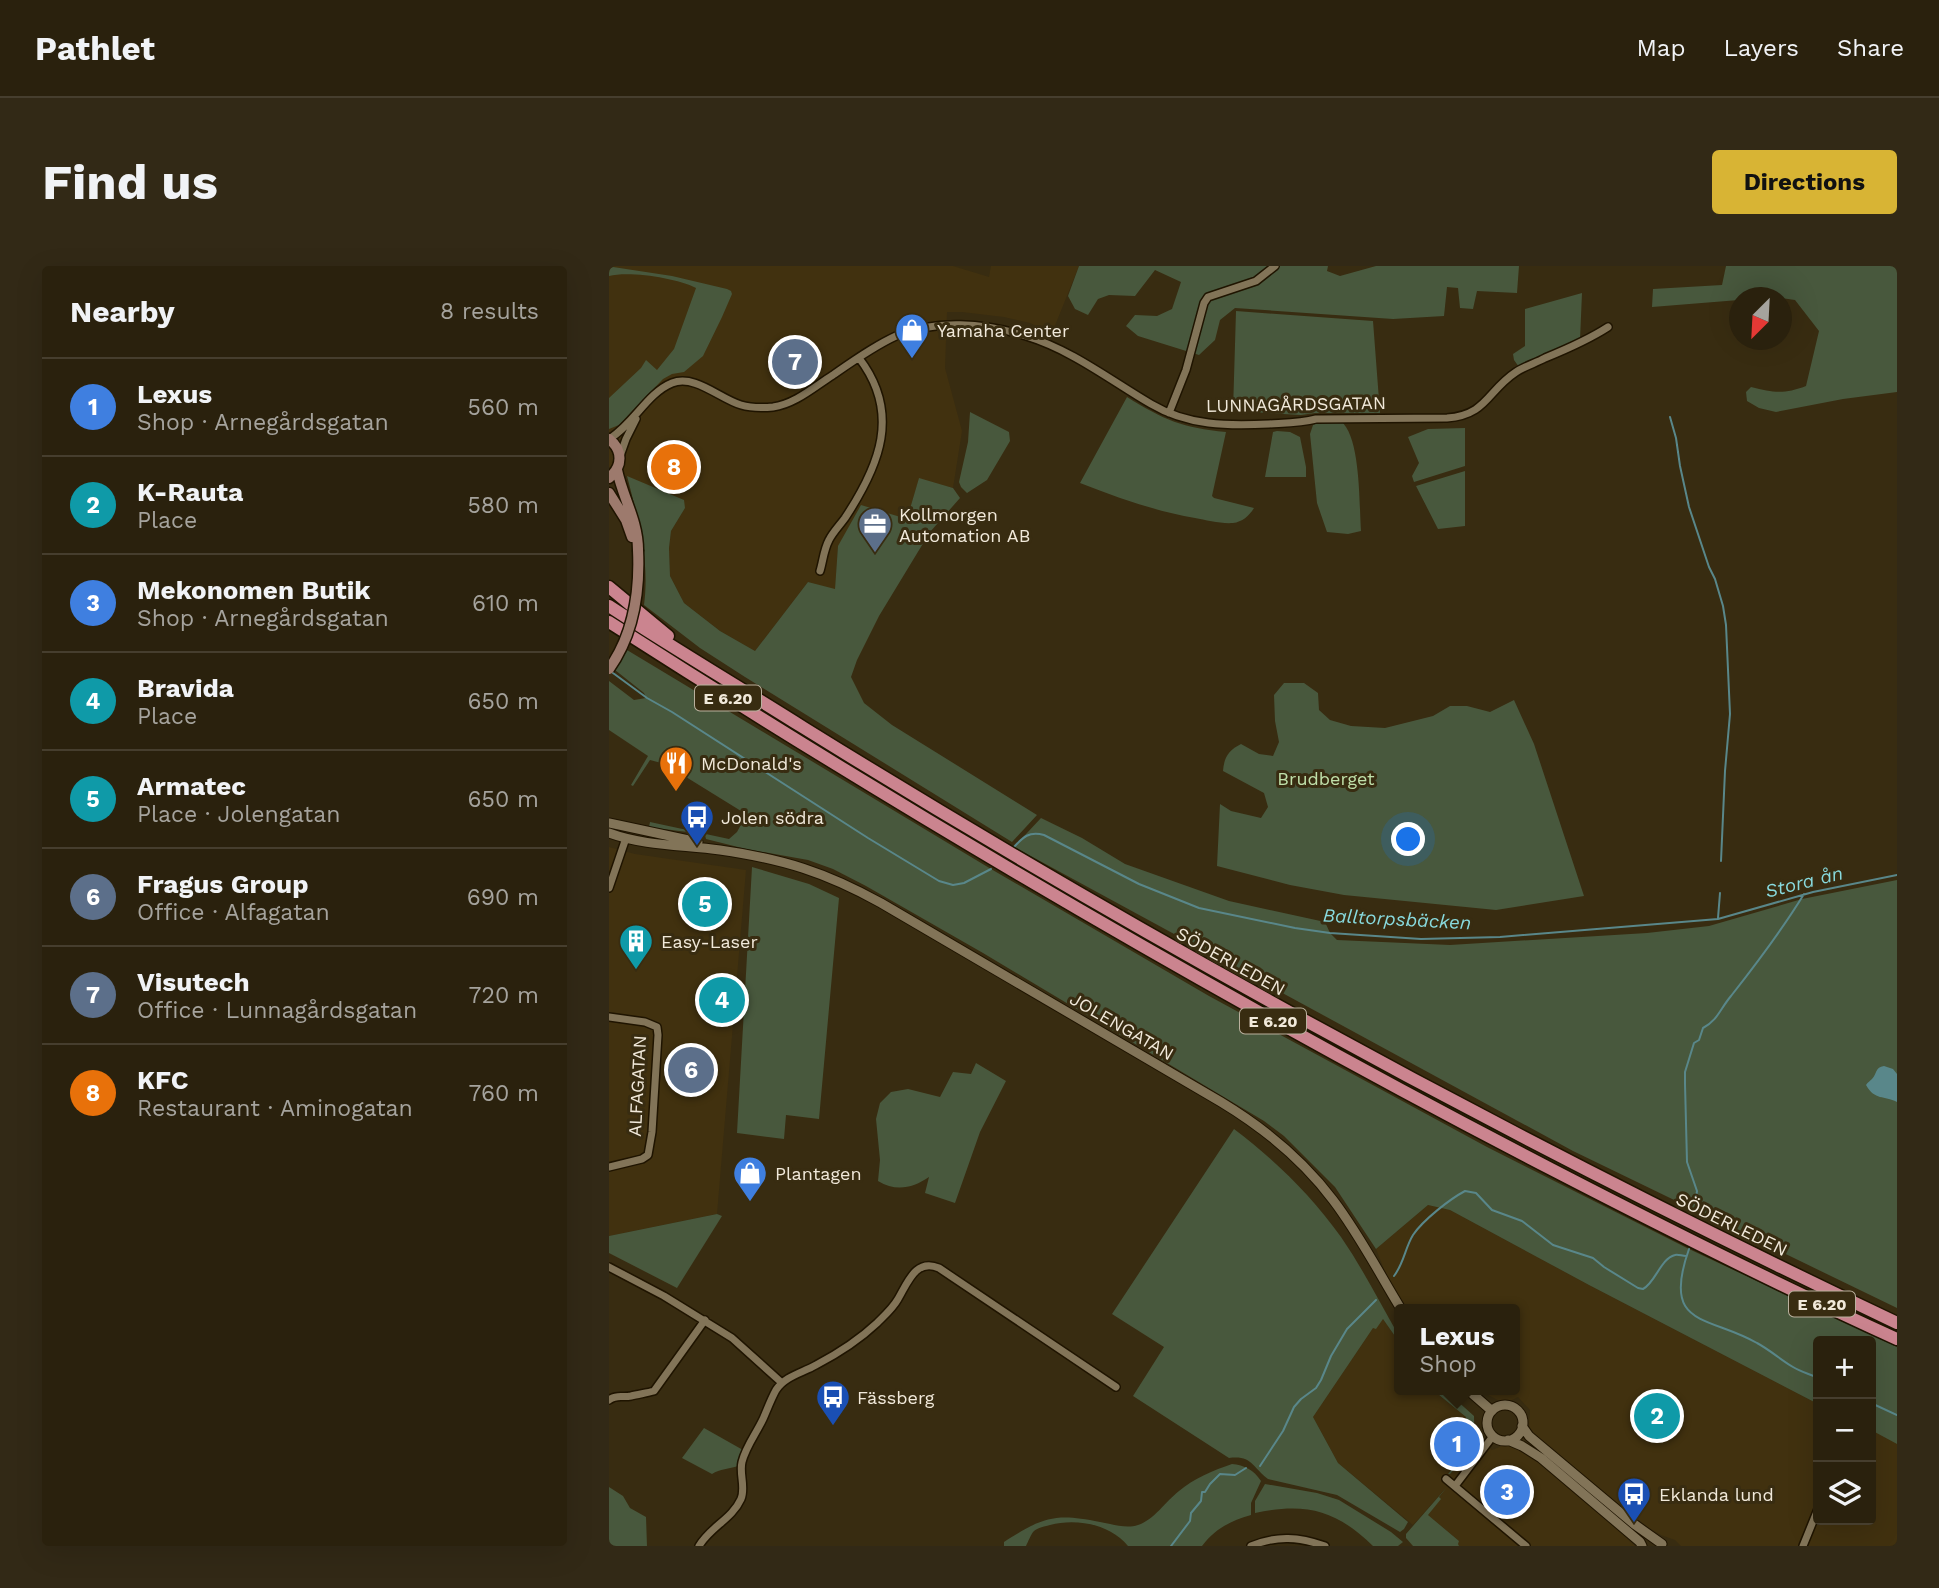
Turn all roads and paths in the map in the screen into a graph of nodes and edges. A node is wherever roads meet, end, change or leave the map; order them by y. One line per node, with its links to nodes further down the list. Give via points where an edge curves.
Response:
1 (1275, 266): 5 (street, via 1256,281 1215,294 1203,303 1186,370)
2 (1608, 327): 5 (street, LUNNAGÅRDSGATAN, via 1516,372 1466,416 1217,425)
3 (859, 358): 4 (street, LUNNAGÅRDSGATAN, via 784,404 740,405 699,385 677,381); 5 (street, LUNNAGÅRDSGATAN, via 924,327 1000,330 1065,352); 11 (street, via 881,403 880,449 866,484 828,540)
4 (639, 412): 6 (street, LUNNAGÅRDSGATAN); 7 (street, LUNNAGÅRDSGATAN)
5 (1169, 413)
6 (609, 439): 7 (main road)
7 (620, 457): 8 (main road)
8 (613, 474): 10 (main road, via 634,518)
9 (609, 493): 10 (main road)
10 (638, 550): 18 (main road, bridge, via 633,618)
11 (820, 571)
12 (609, 587): 17 (highway)
13 (609, 606): 17 (highway, SÖDERLEDEN / E 6.20)
14 (609, 622): 16 (highway, SÖDERLEDEN / E 6.20)
15 (609, 628): 16 (highway)
16 (638, 641): 30 (highway, SÖDERLEDEN / E 6.20, via 818,755 1204,982 1625,1207)
17 (701, 663): 29 (highway, SÖDERLEDEN / E 6.20, via 957,821 1239,986 1519,1137)
18 (609, 669)
19 (609, 823): 22 (street, JOLENGATAN)
20 (609, 833): 21 (street, JOLENGATAN)
21 (625, 838): 22 (street, JOLENGATAN); 23 (street)
22 (757, 856): 27 (street, JOLENGATAN, via 808,869 857,890 1243,1115 1290,1152 1324,1188)
23 (609, 888)
24 (609, 1017): 25 (street, ALFAGATAN, via 650,1023 658,1035 648,1155)
25 (609, 1167)
26 (609, 1267): 28 (street)
27 (1398, 1304)
28 (705, 1320): 31 (street); 34 (street, via 654,1391)
29 (1897, 1323)
30 (1897, 1339)
31 (782, 1383): 32 (street, via 874,1326 917,1270 929,1265); 43 (street, via 748,1443 741,1469 741,1497 733,1512)
32 (1117, 1387)
33 (1474, 1395): 35 (street)
34 (609, 1400)
35 (1492, 1411): 36 (street, via 1500,1405 1513,1407 1522,1417); 37 (street, via 1487,1424)
36 (1522, 1426): 38 (street); 42 (street)
37 (1493, 1436): 38 (street); 40 (street)
38 (1508, 1440): 47 (street, via 1541,1458)
39 (1446, 1479): 40 (street)
40 (1455, 1486): 46 (street)
41 (1813, 1521): 48 (street)
42 (1663, 1545)
43 (699, 1546)
44 (1251, 1546): 45 (street, via 1285,1537)
45 (1325, 1546)
46 (1527, 1546)
47 (1641, 1546)
48 (1803, 1546)

